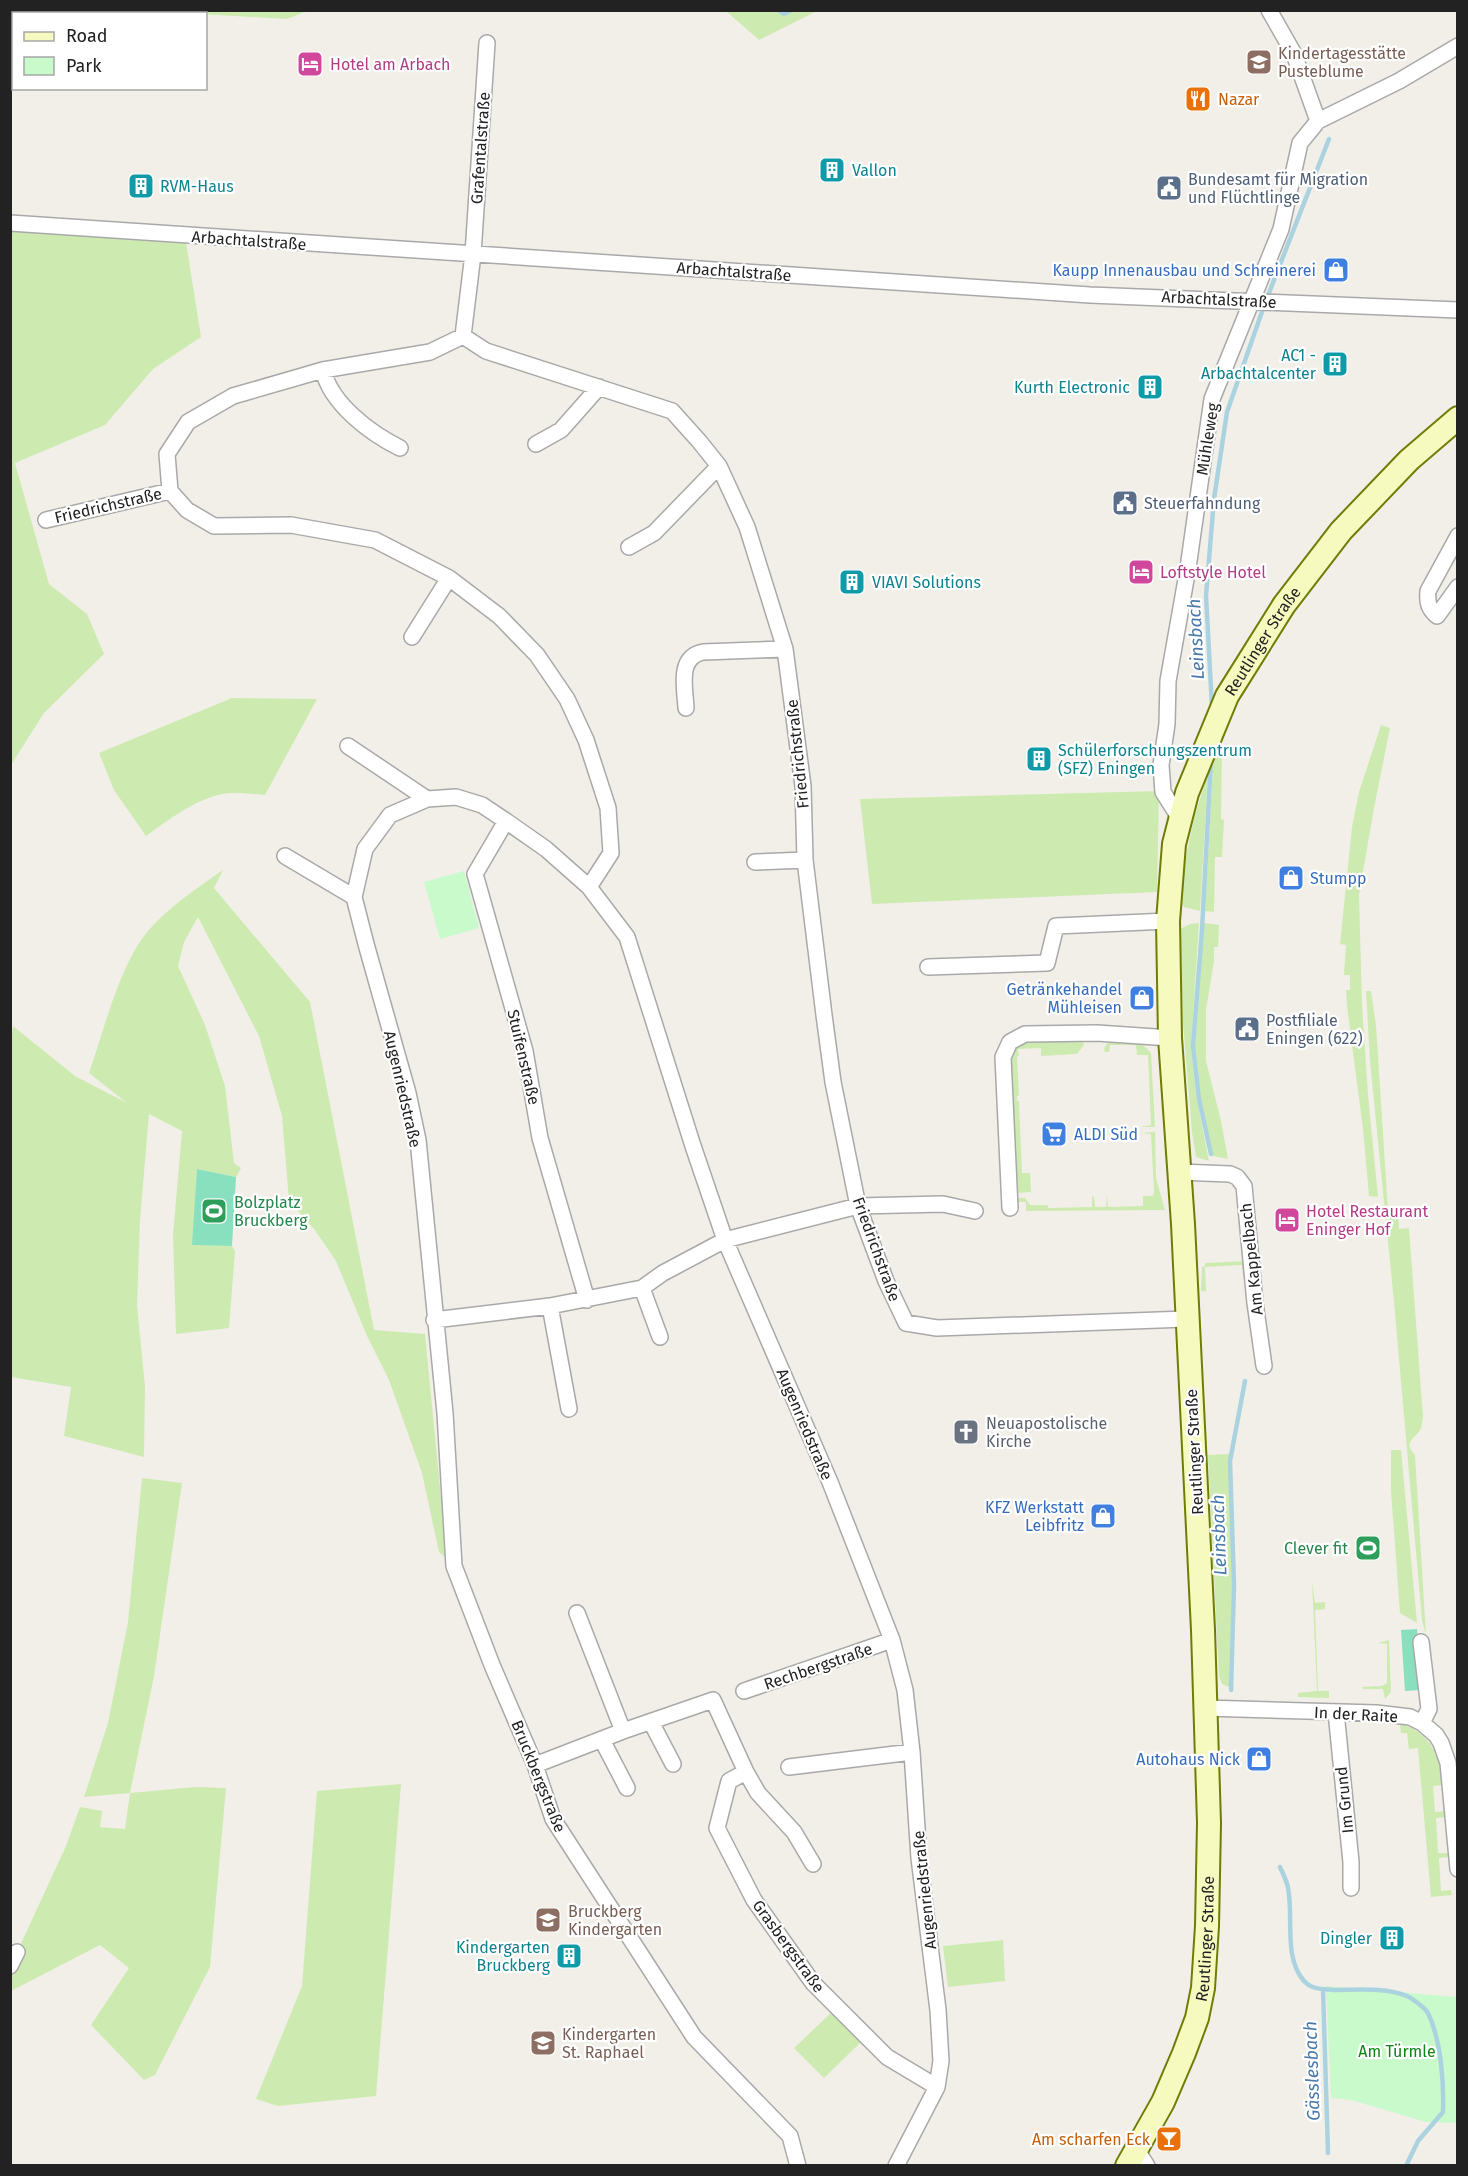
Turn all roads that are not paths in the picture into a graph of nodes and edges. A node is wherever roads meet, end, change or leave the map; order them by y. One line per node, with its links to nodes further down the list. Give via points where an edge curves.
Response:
1 (1269, 10): 4 (street, via 1294,54)
2 (487, 43): 6 (street, Grafentalstraße)
3 (1458, 46): 4 (street, via 1400,81)
4 (1318, 121): 7 (street, Mühleweg, via 1300,143 1281,229)
5 (10, 223): 6 (street, Arbachtalstraße)
6 (474, 254): 7 (street, Arbachtalstraße, via 1090,295); 9 (street)
7 (1252, 301): 8 (street, Arbachtalstraße); 27 (street, Mühleweg, via 1212,399 1168,681 1161,765 1163,792)
8 (1458, 310)
9 (463, 336): 10 (street, Friedrichstraße, via 430,352); 11 (street, Friedrichstraße, via 486,351)
10 (323, 370): 14 (street, via 333,395 376,436); 16 (street, Friedrichstraße, via 234,396 188,423 167,454)
11 (599, 387): 13 (street, via 561,430); 15 (street, Friedrichstraße, via 672,411)
12 (1456, 422): 27 (main road, Reutlinger Straße, via 1409,460 1341,531 1284,605 1227,696)
13 (536, 444)
14 (400, 448)
15 (719, 466): 19 (street, via 654,533); 23 (street, Friedrichstraße, via 747,527)
16 (170, 491): 17 (street, Friedrichstraße); 20 (street, Friedrichstraße, via 187,510 214,526 291,525 375,540)
17 (46, 520)
18 (1458, 536): 21 (street, via 1428,591 1431,611 1437,616)
19 (629, 547)
20 (448, 578): 22 (street); 32 (street, Friedrichstraße, via 499,616 537,655 567,699 608,808 611,853)
21 (1458, 587)
22 (412, 637)
23 (785, 649): 24 (street, via 703,652 690,657 686,665); 30 (street, Friedrichstraße, via 803,786)
24 (686, 708)
25 (348, 746): 26 (street)
26 (428, 799): 28 (street, Augenriedstraße, via 456,797 482,805); 33 (street, Augenriedstraße, via 390,815 364,849)
27 (1180, 819): 34 (main road, Reutlinger Straße, via 1174,843)
28 (506, 821): 32 (street, Augenriedstraße); 43 (street, Stuifenstraße, via 475,874 525,1051 540,1138)
29 (285, 856): 33 (street)
30 (805, 860): 31 (street); 38 (street, Friedrichstraße, via 834,1082)
31 (755, 862)
32 (589, 887): 41 (street, Augenriedstraße, via 627,937)
33 (354, 897): 46 (street, Augenriedstraße, via 418,1140)
34 (1168, 921): 35 (street, via 1056,926 1047,963); 36 (main road, Reutlinger Straße)
35 (928, 967)
36 (1170, 1038): 37 (main road, Reutlinger Straße); 39 (street, via 1024,1034 1010,1042 1003,1057)
37 (1179, 1172): 45 (main road, Reutlinger Straße); 48 (street, Am Kappelbach, via 1230,1174 1244,1186)
38 (858, 1206): 40 (street, via 943,1204); 41 (street); 45 (street, Friedrichstraße, via 906,1323 937,1328)
39 (1010, 1208)
40 (975, 1210)
41 (725, 1240): 42 (street); 51 (street, Augenriedstraße, via 830,1482)
42 (642, 1288): 43 (street); 47 (street)
43 (587, 1300): 44 (street)
44 (550, 1306): 46 (street); 49 (street)
45 (1186, 1319): 54 (main road, Reutlinger Straße)
46 (435, 1320): 62 (street, Bruckbergstraße, via 454,1566)
47 (660, 1337)
48 (1264, 1366)
49 (569, 1409)
50 (577, 1613): 58 (street)
51 (891, 1640): 53 (street, Rechbergstraße); 60 (street, Augenriedstraße, via 905,1690)
52 (1421, 1642): 57 (street, via 1429,1709)
53 (744, 1691)
54 (1205, 1708): 55 (street, In der Raite); 70 (main road, Reutlinger Straße, via 1209,1823 1202,1997 1184,2054)
55 (1336, 1712): 57 (street, In der Raite, via 1396,1714); 68 (street, Im Grund)
56 (651, 1722): 58 (street); 61 (street); 64 (street, via 713,1700)
57 (1422, 1723): 67 (street, In der Raite, via 1441,1743 1448,1763)
58 (623, 1731): 59 (street)
59 (602, 1740): 62 (street); 65 (street)
60 (912, 1752): 63 (street); 69 (street, Augenriedstraße, via 919,1858 938,2010 941,2061)
61 (672, 1764)
62 (536, 1765): 71 (street, Bruckbergstraße, via 553,1819 585,1871 694,2037 790,2136)
63 (789, 1767)
64 (746, 1772): 66 (street, via 758,1793 794,1832); 69 (street, Grasbergstraße, via 729,1781 717,1828 754,1900 813,1983 887,2057)
65 (627, 1788)
66 (813, 1864)
67 (1458, 1869)
68 (1351, 1888)
69 (937, 2087): 72 (street, Augenriedstraße)
70 (1137, 2160)
71 (798, 2166)
72 (896, 2166)

